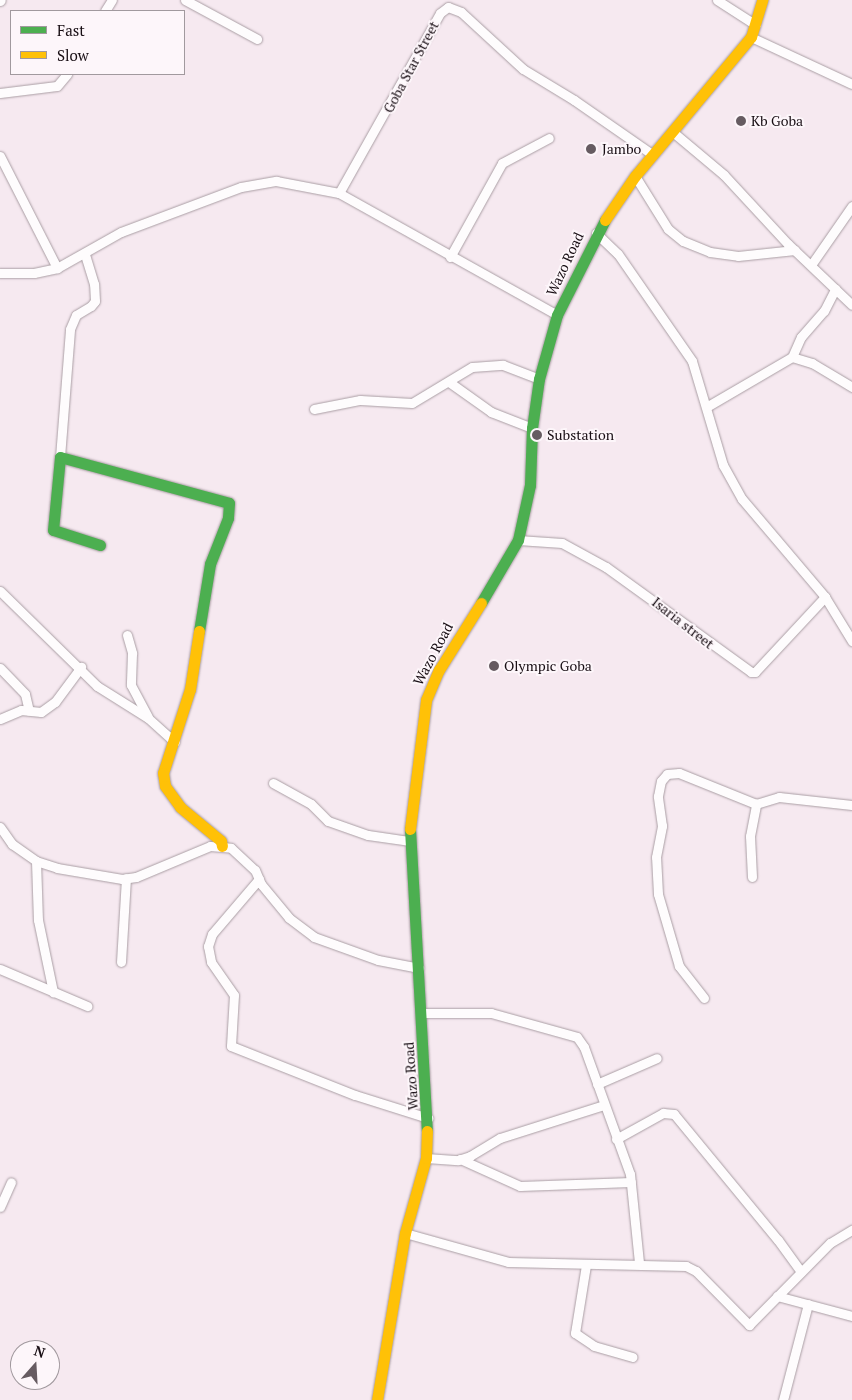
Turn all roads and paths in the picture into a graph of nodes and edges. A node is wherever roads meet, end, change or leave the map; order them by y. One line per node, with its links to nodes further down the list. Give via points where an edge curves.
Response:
1 (185, 0): 6 (street)
2 (717, 0): 4 (street)
3 (762, 0): 4 (main road, Wazo Road)
4 (756, 25): 5 (main road, Wazo Road)
5 (751, 37): 8 (street); 10 (main road, Wazo Road)
6 (256, 39)
7 (67, 75): 9 (street, via 57,86)
8 (852, 84)
9 (0, 93)
10 (674, 133): 13 (main road, Wazo Road); 18 (street, via 724,175)
11 (549, 138): 20 (street, via 502,163)
12 (0, 156): 22 (street)
13 (652, 156): 14 (main road, Wazo Road); 15 (street, Goba Star Street, via 574,100 523,70 461,12 448,7 440,13)
14 (635, 176): 17 (main road, Wazo Road); 18 (street, via 668,229 684,241 710,252 738,256)
15 (339, 193): 19 (street, via 276,181 241,187 121,232); 20 (street)
16 (852, 206): 21 (street, via 846,220)
17 (596, 233): 26 (main road, Wazo Road); 31 (street, via 618,254 651,306 682,344 692,361)
18 (795, 250): 21 (street)
19 (84, 254): 22 (street); 34 (street, via 94,284 95,301 76,315 70,329)
20 (450, 257): 26 (street)
21 (811, 265): 24 (street)
22 (58, 268): 23 (street, via 34,274)
23 (0, 273)
24 (835, 289): 25 (street); 27 (street, via 824,311 800,337)
25 (852, 305)
26 (557, 315): 28 (main road, Wazo Road)
27 (792, 357): 30 (street, via 812,363); 31 (street)
28 (539, 379): 29 (street, via 503,365 465,369); 33 (main road, Wazo Road)
29 (449, 382): 32 (street, via 412,404 360,400); 33 (street, via 491,412)
30 (852, 386)
31 (708, 406): 38 (street, via 723,465 742,498)
32 (314, 410)
33 (532, 428): 35 (main road, Wazo Road, via 530,486)
34 (60, 457): 36 (main road, via 53,530); 46 (main road, via 230,503 228,518 210,564 190,689)
35 (518, 540): 38 (street, Isaria street, via 562,543 599,562 631,582 714,648 751,672 755,672); 51 (main road, Wazo Road, via 510,558 438,670 426,700)
36 (100, 546)
37 (0, 591): 41 (street)
38 (825, 597): 40 (street)
39 (127, 635): 44 (street, via 132,653 132,685)
40 (852, 641)
41 (81, 667): 43 (street, via 55,702 41,712); 44 (street, via 106,694)
42 (0, 668): 43 (street, via 24,694)
43 (29, 711): 45 (street, via 21,710)
44 (148, 718): 46 (street)
45 (0, 719)
46 (175, 742): 52 (main road, via 163,773 165,786 180,806 221,841)
47 (273, 783): 51 (street, via 311,804 328,821 368,835)
48 (756, 804): 49 (street, via 779,797); 54 (street, via 750,836); 61 (street, via 679,774 667,774 661,781 658,796 662,826 656,857 658,894 679,966)
49 (852, 805)
50 (0, 827): 53 (street, via 12,844)
51 (409, 841): 58 (main road, Wazo Road)
52 (222, 846): 55 (street, via 210,846 136,877); 56 (street, via 240,854)
53 (36, 861): 55 (street, via 57,868); 60 (street, via 38,920)
54 (752, 877)
55 (126, 878): 57 (street)
56 (259, 879): 58 (street, via 289,918 314,937 378,960); 67 (street, via 212,934 208,946 211,962 234,995 231,1046 355,1095)
57 (121, 962)
58 (419, 968): 63 (main road, Wazo Road)
59 (0, 969): 60 (street)
60 (53, 992): 62 (street)
61 (704, 998)
62 (87, 1006)
63 (422, 1013): 65 (street, via 491,1013 577,1037 584,1047); 67 (main road, Wazo Road)
64 (657, 1058): 65 (street)
65 (597, 1084): 66 (street)
66 (604, 1106): 68 (street); 70 (street, via 500,1138 478,1154)
67 (428, 1118): 69 (main road, Wazo Road)
68 (616, 1139): 72 (street); 78 (street, via 663,1113 674,1114)
69 (426, 1158): 70 (street); 75 (main road, Wazo Road)
70 (460, 1159): 72 (street, via 520,1186)
71 (12, 1182): 73 (street)
72 (631, 1182): 76 (street)
73 (0, 1207)
74 (852, 1230): 78 (street, via 830,1243)
75 (404, 1232): 77 (street, via 508,1262); 83 (main road, Wazo Road)
76 (639, 1263): 77 (street); 79 (street, via 678,1264 696,1271 746,1325 752,1324)
77 (586, 1265): 82 (street, via 576,1333 594,1346)
78 (801, 1272): 79 (street)
79 (777, 1296): 80 (street)
80 (808, 1304): 81 (street); 84 (street)
81 (852, 1316)
82 (632, 1357)
83 (377, 1400)
84 (783, 1400)

